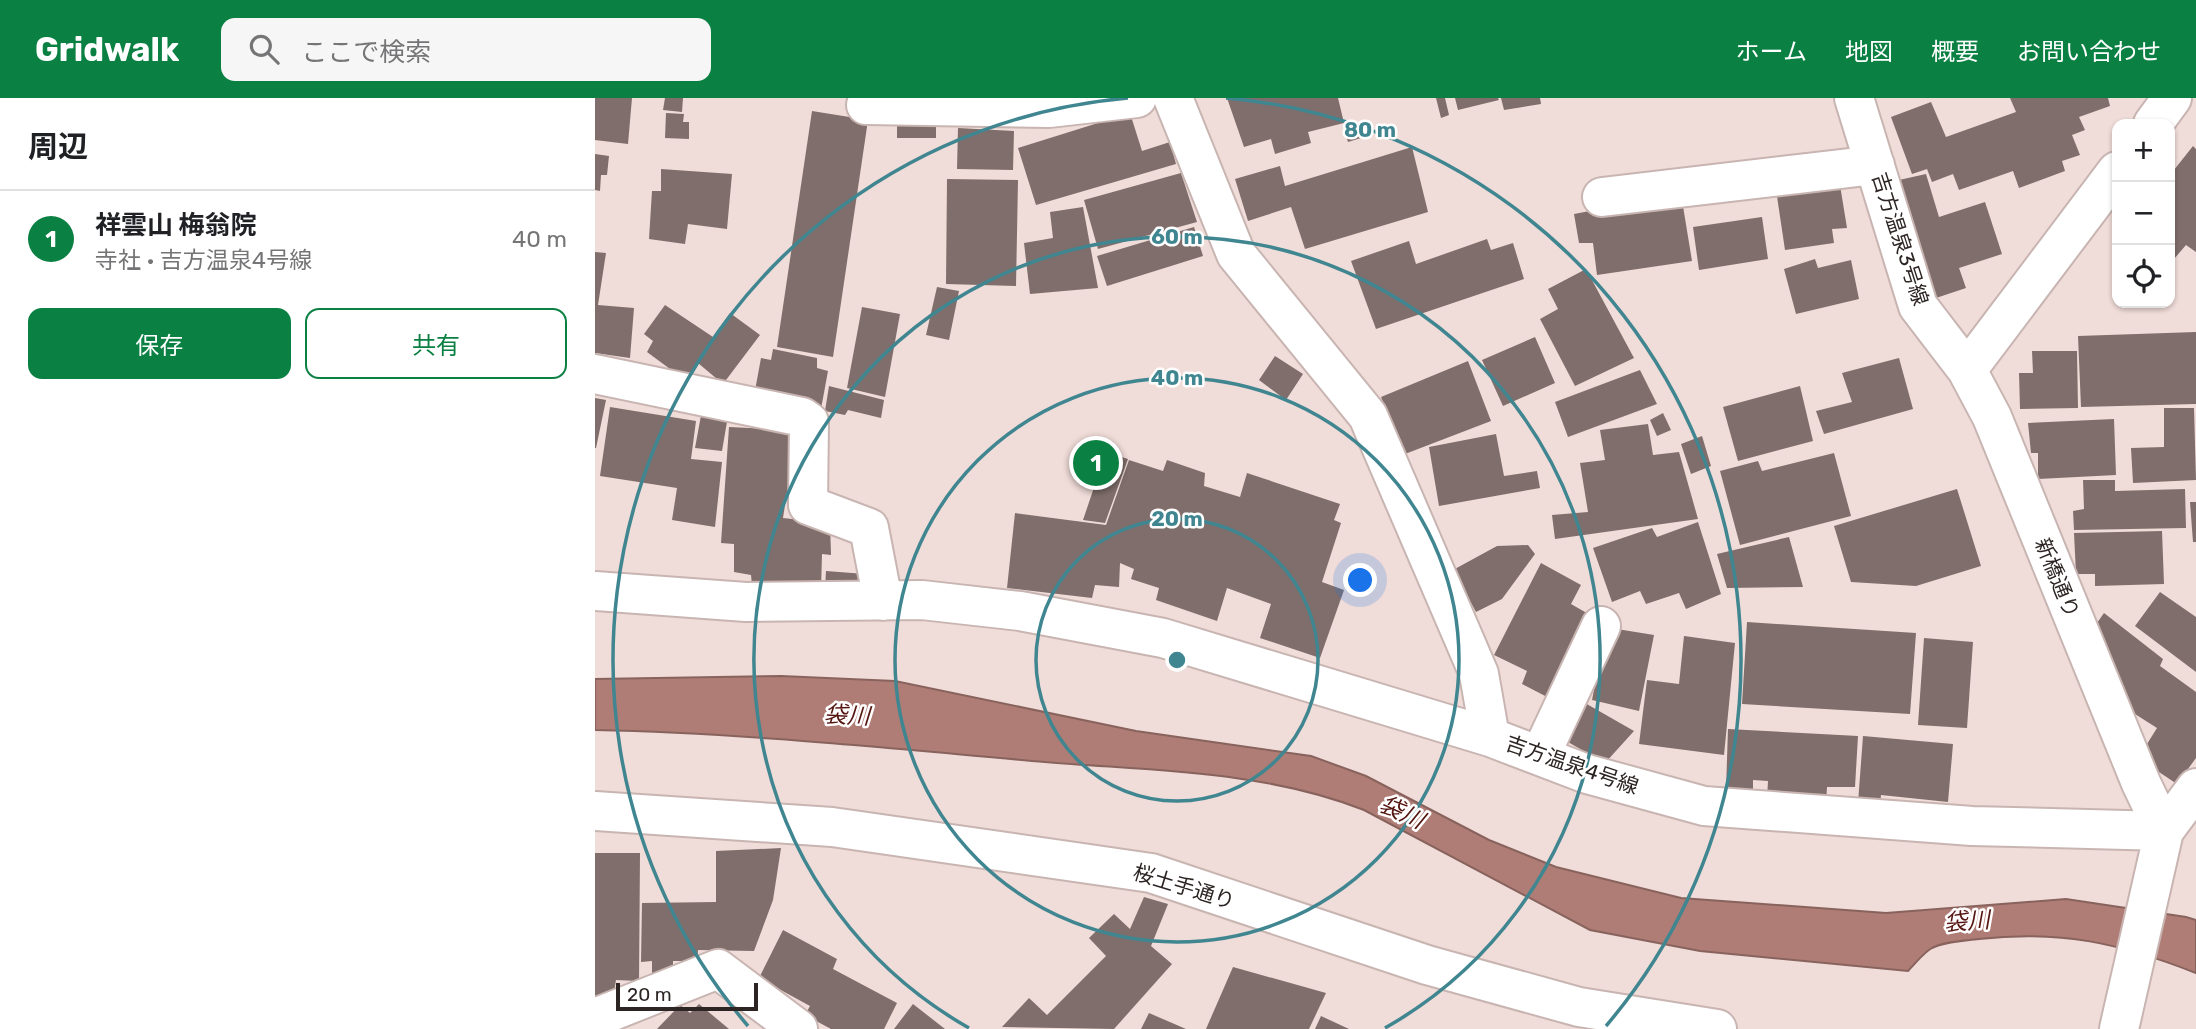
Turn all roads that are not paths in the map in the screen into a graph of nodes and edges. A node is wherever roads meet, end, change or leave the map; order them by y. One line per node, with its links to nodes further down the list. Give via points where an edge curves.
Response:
1 (1137, 98): 5 (street, via 1049,108)
2 (1173, 98): 15 (street, 吉方温泉4号線, via 1236,254 1369,416 1479,674)
3 (1854, 98): 7 (street, 吉方温泉3号線)
4 (2172, 98): 6 (street)
5 (866, 104)
6 (2157, 119)
7 (1875, 165): 9 (street); 10 (street, 吉方温泉3号線, via 1918,306)
8 (2112, 178): 10 (street)
9 (1602, 197)
10 (1967, 370): 19 (street, 新橋通り, via 1991,417)
11 (595, 374): 13 (street, via 809,422 809,505 869,528)
12 (595, 592): 13 (street, via 746,602)
13 (883, 601): 15 (street, via 922,600 1020,611 1163,638)
14 (1601, 626): 16 (street)
15 (1490, 737): 16 (street, 吉方温泉4号線)
16 (1540, 756): 19 (street, 吉方温泉4号線, via 1587,774 1704,806)
17 (2196, 788): 19 (street)
18 (595, 811): 22 (street, 桜土手通り, via 832,827 1151,873 1427,965 1579,1007)
19 (2161, 841): 23 (street)
20 (595, 1018): 21 (street, via 718,969)
21 (798, 1029)
22 (1717, 1029)
23 (2119, 1029)

